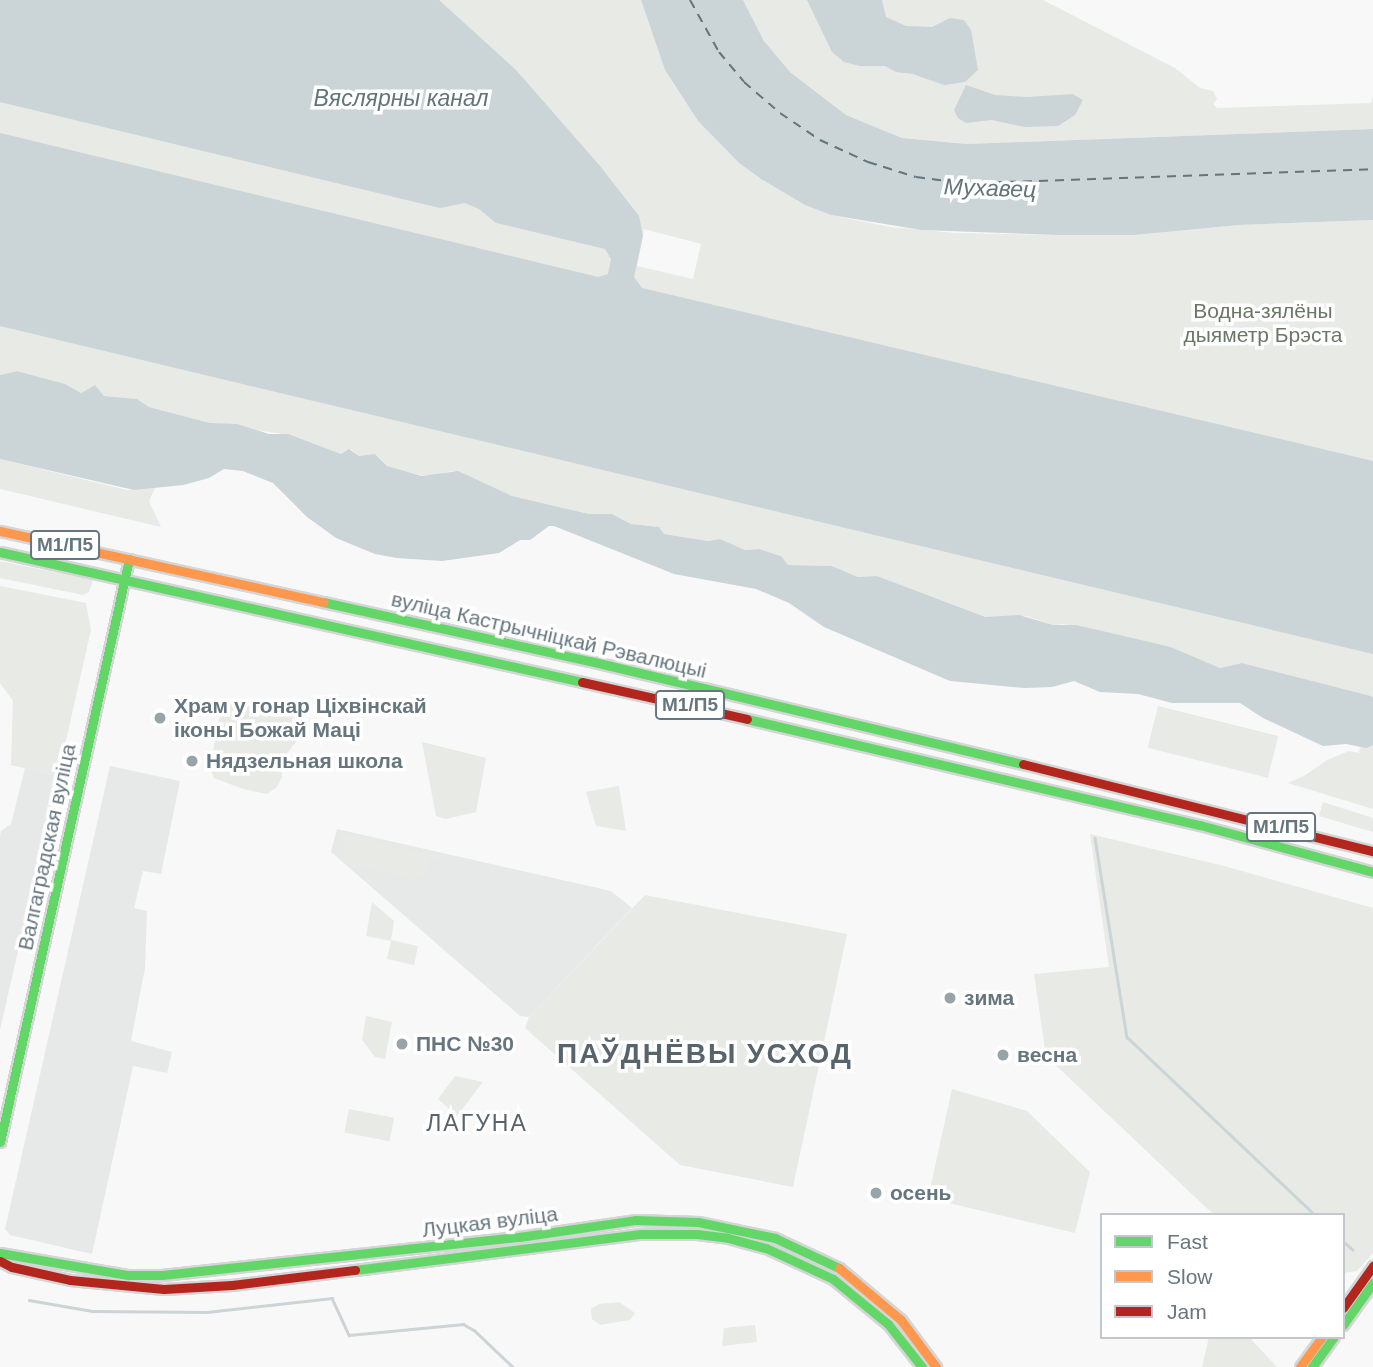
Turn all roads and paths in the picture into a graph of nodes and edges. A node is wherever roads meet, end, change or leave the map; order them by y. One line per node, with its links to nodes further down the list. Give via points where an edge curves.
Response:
1 (0, 531): 3 (main road, вуліца Кастрычніцкай Рэвалюцыі / М1/П5)
2 (0, 552): 4 (main road, вуліца Кастрычніцкай Рэвалюцыі / М1/П5)
3 (129, 559): 4 (main road, Валгаградская вуліца); 5 (main road, вуліца Кастрычніцкай Рэвалюцыі / М1/П5)
4 (124, 580): 7 (main road, вуліца Кастрычніцкай Рэвалюцыі / М1/П5); 15 (main road, Валгаградская вуліца)
5 (443, 629): 6 (main road, вуліца Кастрычніцкай Рэвалюцыі / М1/П5); 7 (main road)
6 (493, 640): 8 (main road); 9 (main road, вуліца Кастрычніцкай Рэвалюцыі / М1/П5)
7 (439, 648): 8 (main road, вуліца Кастрычніцкай Рэвалюцыі / М1/П5)
8 (488, 659): 11 (main road, вуліца Кастрычніцкай Рэвалюцыі / М1/П5)
9 (1038, 766): 10 (main road, вуліца Кастрычніцкай Рэвалюцыі / М1/П5); 11 (main road)
10 (1076, 775): 12 (main road); 13 (main road, вуліца Кастрычніцкай Рэвалюцыі / М1/П5)
11 (1033, 785): 12 (main road, вуліца Кастрычніцкай Рэвалюцыі / М1/П5)
12 (1071, 794): 14 (main road, вуліца Кастрычніцкай Рэвалюцыі / М1/П5)
13 (1373, 851)
14 (1373, 872)
15 (0, 1142)
16 (584, 1228): 17 (main road); 20 (main road, Луцкая вуліца); 29 (main road, Луцкая вуліца, via 667,1219 732,1226 792,1244 841,1269 885,1303)
17 (586, 1243): 22 (main road, Луцкая вуліца); 28 (main road, Луцкая вуліца, via 666,1232 728,1238 766,1248 821,1272 855,1294)
18 (0, 1253): 20 (main road, Луцкая вуліца, via 128,1275)
19 (0, 1261): 22 (main road, Луцкая вуліца, via 69,1280 127,1288)
20 (279, 1264): 22 (main road)
21 (1373, 1266): 24 (main road)
22 (281, 1279)
23 (1373, 1283): 25 (main road)
24 (1345, 1305)
25 (1345, 1322)
26 (1321, 1339): 30 (main road)
27 (1333, 1339): 31 (main road)
28 (922, 1367)
29 (936, 1367)
30 (1300, 1367)
31 (1312, 1367)

